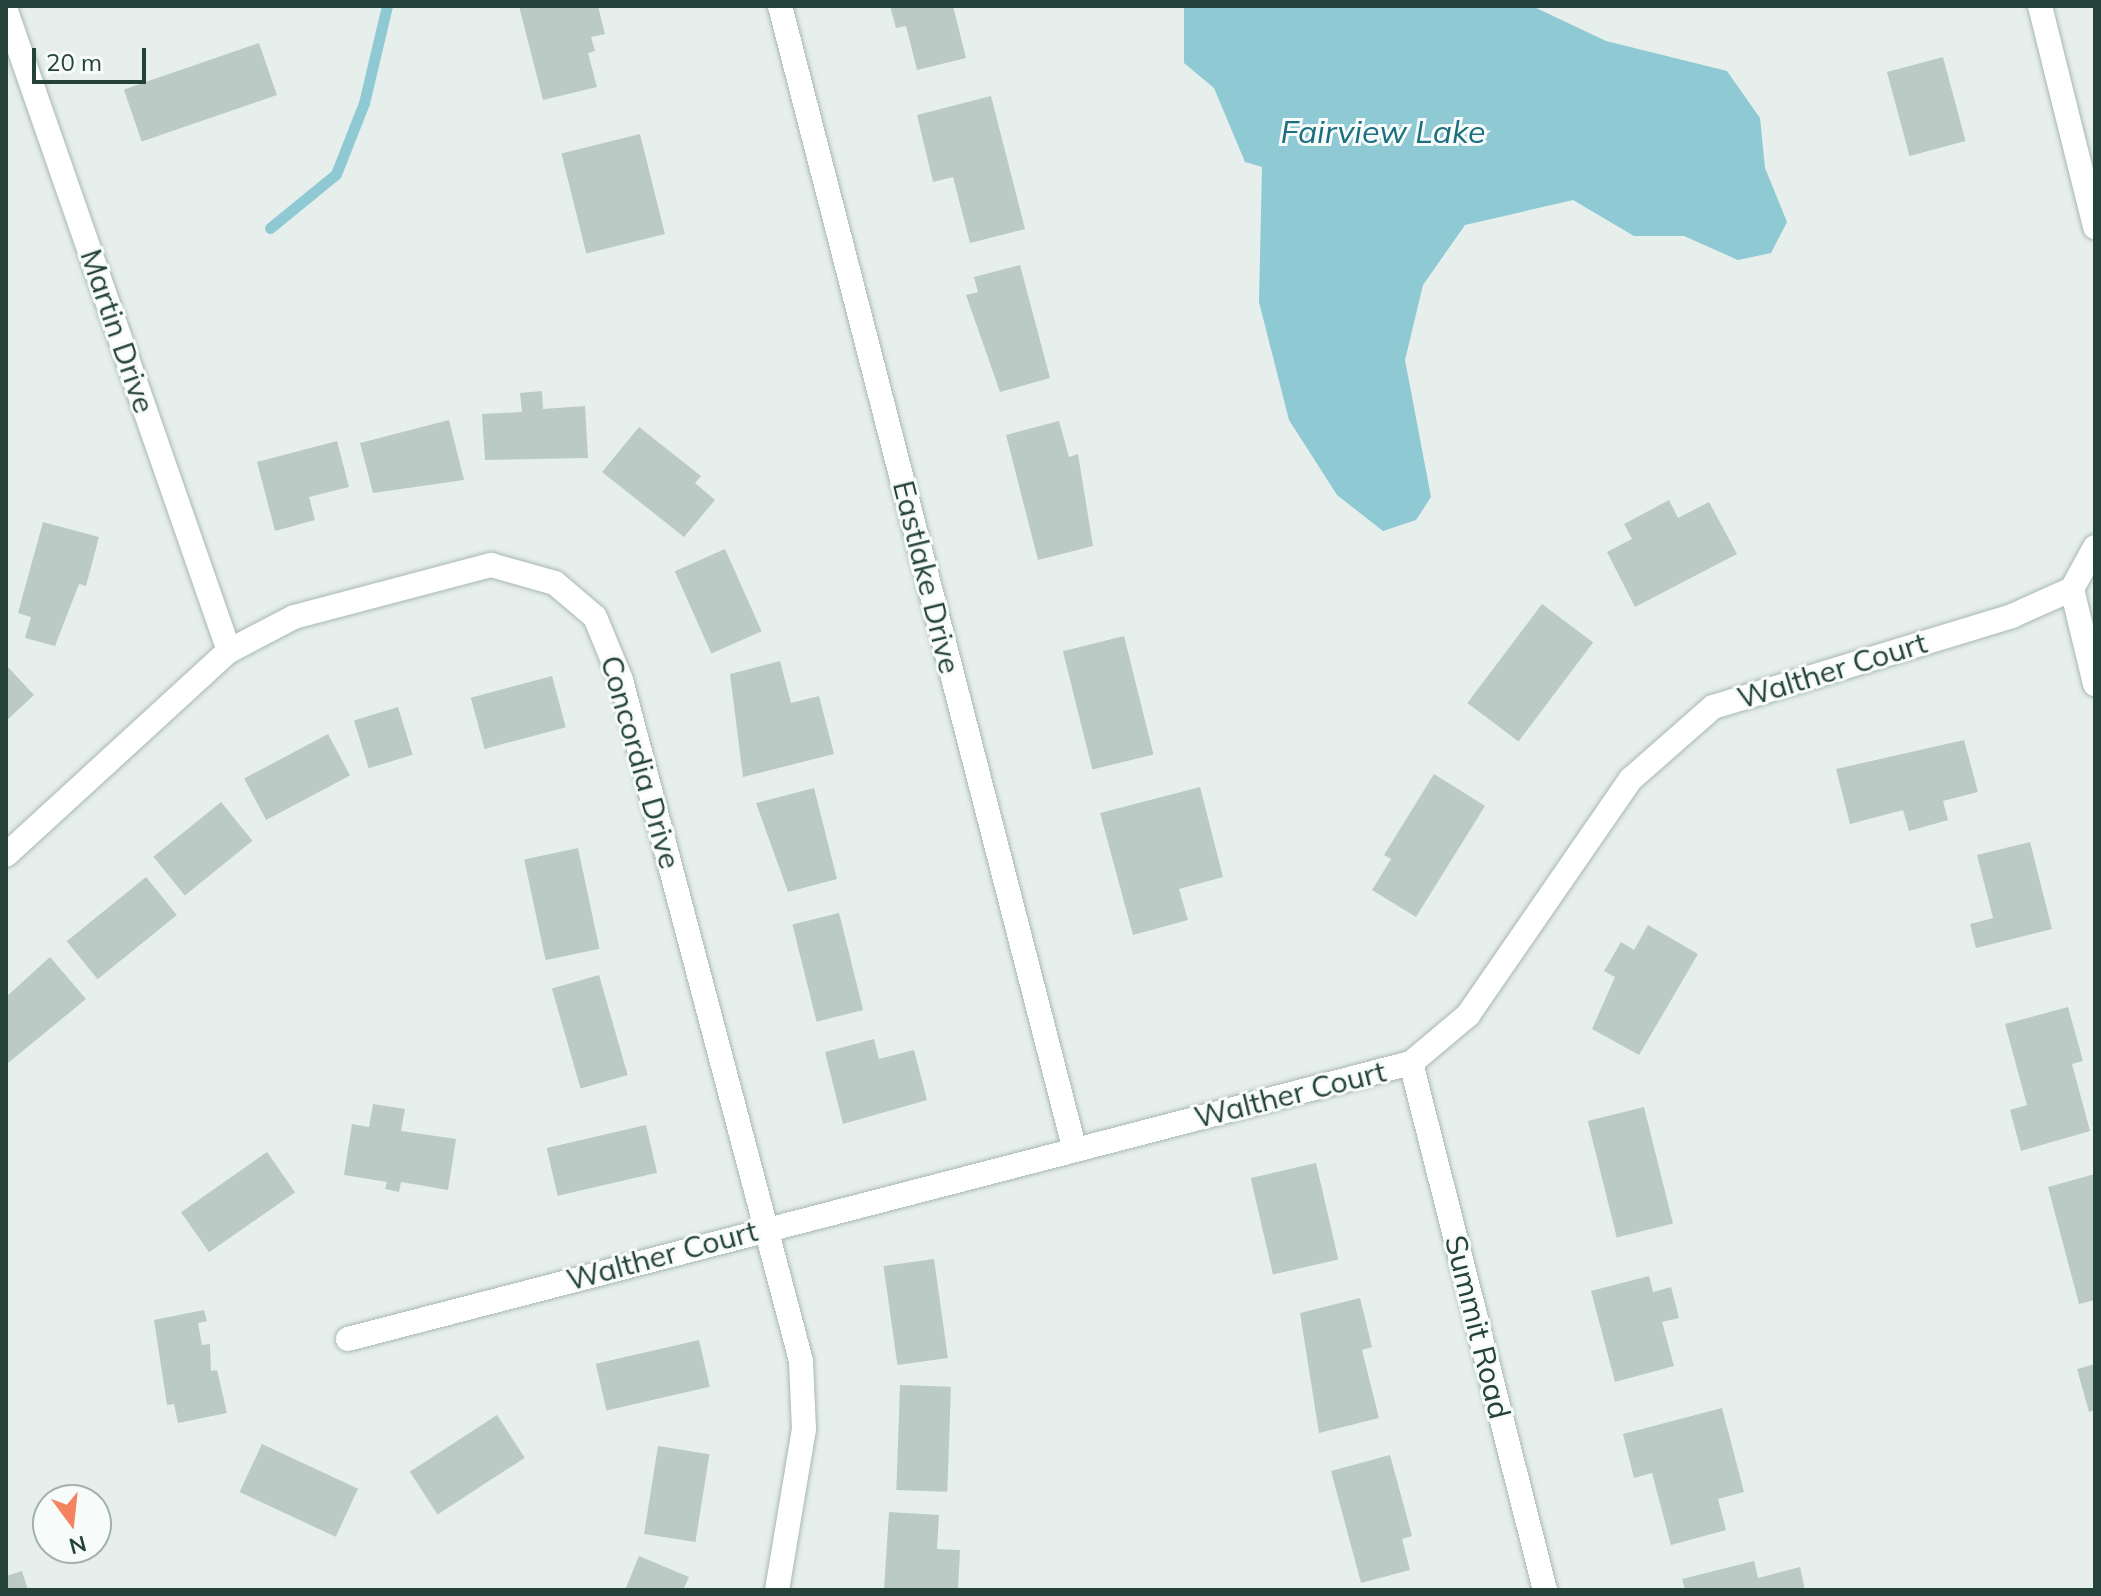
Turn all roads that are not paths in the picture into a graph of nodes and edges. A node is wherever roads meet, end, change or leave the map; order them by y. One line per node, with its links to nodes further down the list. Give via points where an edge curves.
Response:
1 (780, 6): 11 (street, Eastlake Drive)
2 (2040, 6): 4 (street)
3 (6, 11): 7 (street, Martin Drive)
4 (2095, 227)
5 (2095, 547): 6 (street)
6 (2072, 589): 8 (street); 10 (street, Walther Court, via 2012,616 1713,707 1631,779 1468,1015)
7 (229, 651): 9 (street, Concordia Drive); 12 (street, Concordia Drive, via 294,617 491,565 555,583 595,617 621,680)
8 (2095, 684)
9 (6, 855)
10 (1411, 1063): 11 (street, Walther Court); 15 (street, Summit Road)
11 (1074, 1147): 12 (street, Walther Court)
12 (770, 1227): 13 (street, Walther Court); 14 (street, Concordia Drive, via 801,1361 804,1429)
13 (348, 1339)
14 (777, 1590)
15 (1545, 1590)

